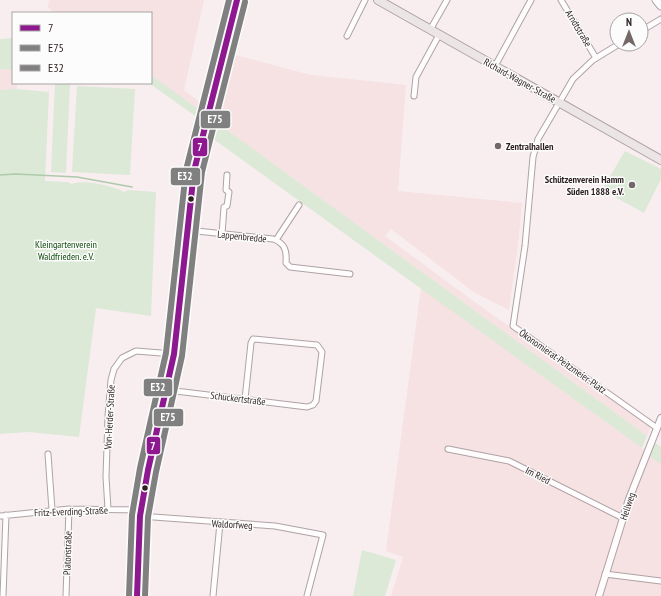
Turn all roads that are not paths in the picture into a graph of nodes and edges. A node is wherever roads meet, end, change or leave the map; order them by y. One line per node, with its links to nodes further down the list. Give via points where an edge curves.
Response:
1 (237, 0): 22 (street, via 196,162)
2 (365, 0): 13 (street)
3 (378, 0): 11 (main road, Richard-Wagner-Straße)
4 (447, 0): 11 (street)
5 (532, 0): 16 (street)
6 (561, 0): 15 (street, Arndtstraße)
7 (656, 0): 8 (main road)
8 (661, 6)
9 (661, 19): 10 (street)
10 (649, 26)
11 (430, 30): 12 (main road, Richard-Wagner-Straße)
12 (439, 34): 16 (main road, Richard-Wagner-Straße); 17 (street, via 416,77)
13 (347, 36)
14 (609, 50): 15 (street)
15 (596, 58): 18 (street, via 573,79)
16 (495, 66): 18 (main road, Richard-Wagner-Straße)
17 (414, 96)
18 (559, 102): 19 (main road, Richard-Wagner-Straße); 30 (street, Ökonomierat-Peitzmeier-Platz, via 534,149 513,326)
19 (661, 160)
20 (227, 175): 23 (street, via 226,190 229,192 227,206 224,207)
21 (299, 205): 24 (street)
22 (187, 230): 23 (street, Lappenbredde); 26 (street)
23 (222, 234): 24 (street, Lappenbredde)
24 (276, 240): 25 (street, Lappenbredde, via 286,251 286,263 290,267)
25 (350, 274)
26 (174, 354): 27 (street); 34 (street, Von-Herder-Straße, via 136,351 122,358 114,369 107,422)
27 (167, 390): 28 (street, Schuckertstraße); 36 (street, via 151,453)
28 (245, 399): 28 (street, Schuckertstraße, via 310,406 316,401 322,352 320,348 317,345 253,339)
29 (661, 418): 30 (street, Hellweg)
30 (657, 428): 39 (street, Hellweg)
31 (448, 449): 39 (street, Im Ried, via 509,461)
32 (48, 454): 35 (street)
33 (69, 509): 34 (street, Fritz-Everding-Straße); 35 (street, Fritz-Everding-Straße); 44 (street, Platonstraße)
34 (108, 509): 36 (street, Fritz-Everding-Straße)
35 (52, 510): 37 (street, Fritz-Everding-Straße)
36 (141, 513): 40 (street, Waldorfweg); 45 (street)
37 (6, 515): 38 (street, Fritz-Everding-Straße); 43 (street)
38 (0, 516)
39 (623, 518): 41 (street, Hellweg)
40 (220, 523): 46 (street); 47 (street, Waldorfweg, via 276,526 323,535)
41 (605, 574): 42 (street); 48 (street, Hellweg)
42 (661, 581)
43 (4, 596)
44 (66, 596)
45 (137, 596)
46 (213, 596)
47 (307, 596)
48 (599, 596)

